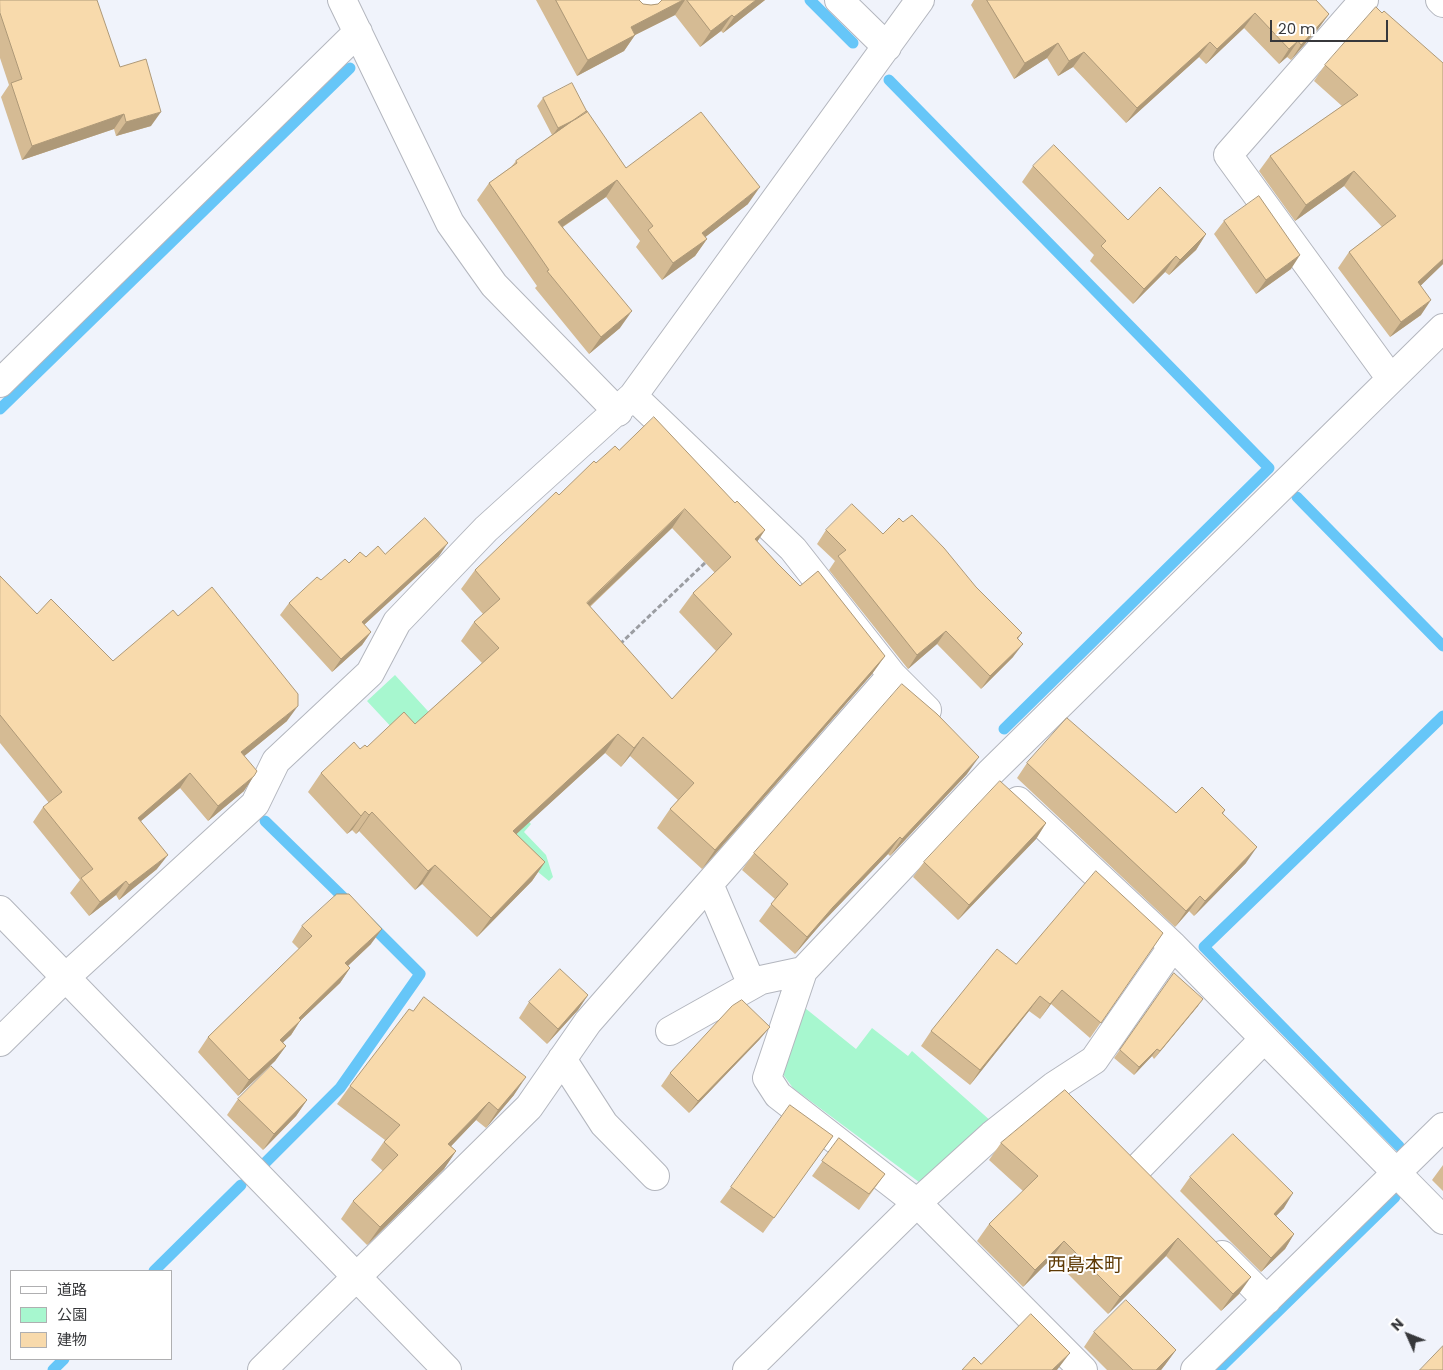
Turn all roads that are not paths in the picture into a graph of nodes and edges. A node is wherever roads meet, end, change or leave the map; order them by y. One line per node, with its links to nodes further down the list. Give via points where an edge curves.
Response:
1 (342, 0): 7 (street)
2 (839, 0): 8 (street)
3 (920, 0): 8 (street)
4 (1364, 0): 10 (street, via 1228,155)
5 (1440, 0): 6 (street)
6 (1443, 3)
7 (358, 32): 11 (street); 12 (street, via 450,223 494,285)
8 (887, 47): 12 (street)
9 (1443, 328): 10 (street)
10 (1392, 379): 16 (street)
11 (0, 383)
12 (626, 404): 13 (street, via 793,549); 21 (street, via 486,529 397,622 370,673 276,761 255,804)
13 (892, 675): 14 (street); 17 (street)
14 (948, 731)
15 (968, 752): 16 (street)
16 (989, 774): 19 (street); 20 (street)
17 (709, 884): 22 (street); 26 (street, via 588,1022)
18 (0, 910): 21 (street)
19 (1173, 946): 24 (street); 27 (street, via 1094,1060)
20 (803, 971): 22 (street); 35 (street, via 767,1078 778,1095)
21 (66, 977): 25 (street); 38 (street)
22 (752, 985): 23 (street)
23 (670, 1031)
24 (1264, 1039): 31 (street); 32 (street)
25 (0, 1042)
26 (562, 1059): 33 (street, via 604,1124); 38 (street, via 529,1107)
27 (1054, 1086): 28 (street); 35 (street, via 992,1135)
28 (1074, 1106)
29 (1443, 1127): 32 (street)
30 (1116, 1148): 31 (street)
31 (1137, 1169): 34 (street)
32 (1396, 1173): 36 (street); 39 (street)
33 (655, 1176)
34 (1157, 1189)
35 (917, 1204): 42 (street); 43 (street)
36 (1443, 1220)
37 (1205, 1238): 39 (street)
38 (357, 1277): 40 (street); 41 (street)
39 (1267, 1300): 44 (street)
40 (262, 1370)
41 (447, 1370)
42 (748, 1370)
43 (1083, 1370)
44 (1195, 1370)

